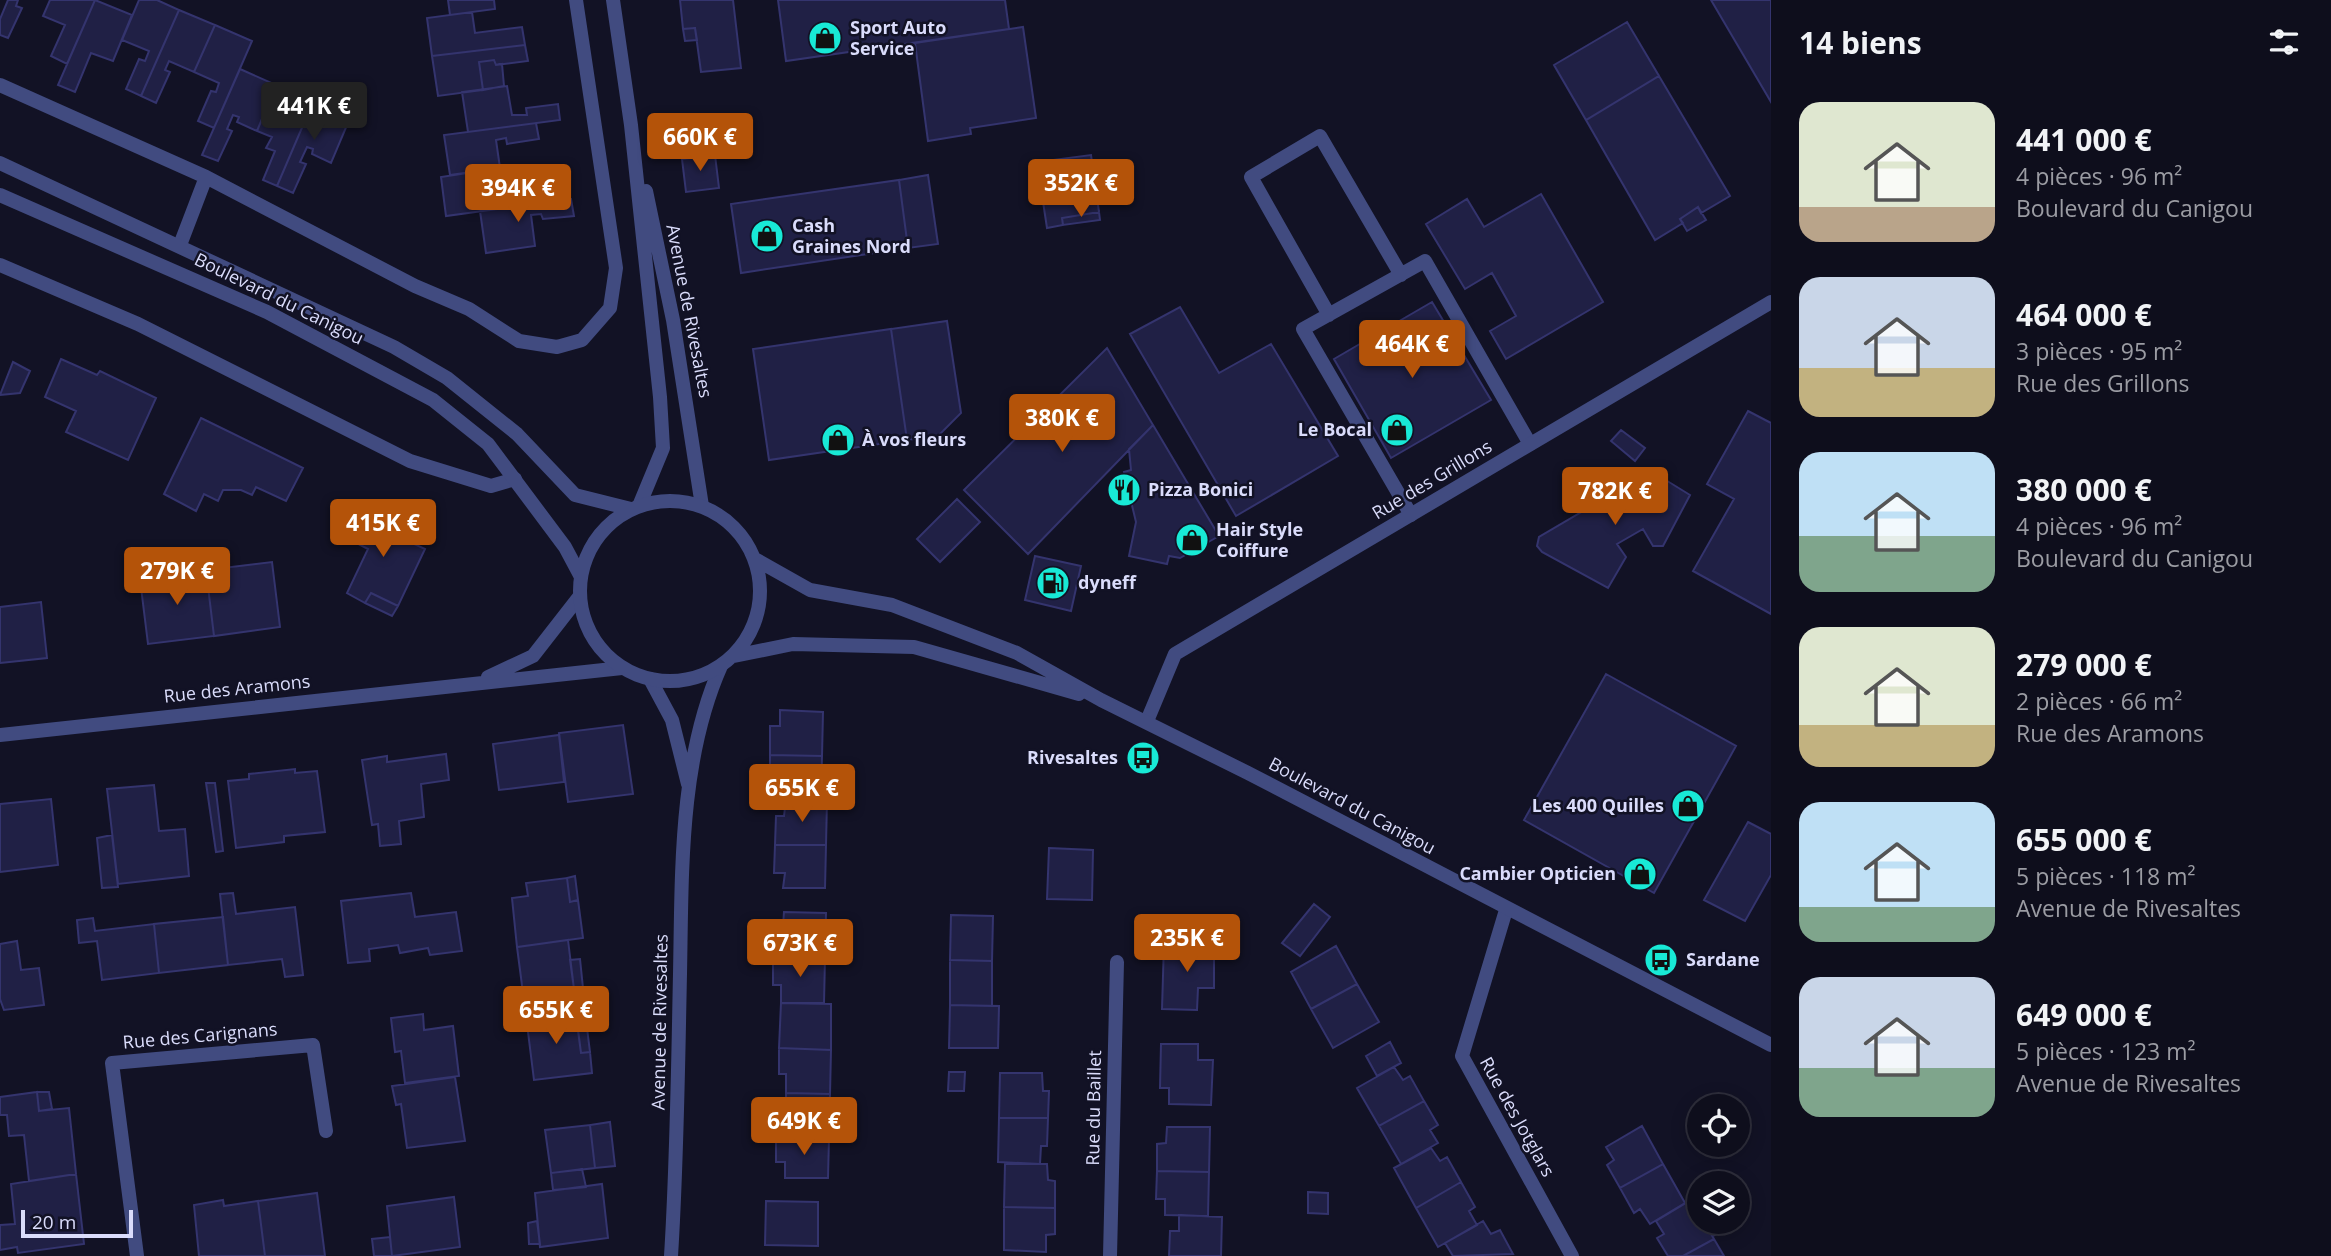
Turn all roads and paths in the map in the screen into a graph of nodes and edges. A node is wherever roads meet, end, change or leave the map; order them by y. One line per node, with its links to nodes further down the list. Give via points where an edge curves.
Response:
1 (576, 0): 6 (street, via 616,268 610,308 582,340 557,347 519,341 469,309)
2 (612, 0): 4 (street, Avenue de Rivesaltes)
3 (0, 85): 6 (street)
4 (631, 125): 15 (street, Avenue de Rivesaltes, via 673,320); 16 (street, Avenue de Rivesaltes, via 663,448)
5 (0, 163): 8 (street, Boulevard du Canigou)
6 (206, 177): 8 (street, Boulevard du Canigou)
7 (0, 195): 14 (street, Boulevard du Canigou, via 267,312 423,394 488,444)
8 (180, 245): 16 (street, Boulevard du Canigou, via 394,347 447,378 517,434 576,495)
9 (0, 265): 14 (street, via 138,324 410,461 491,486)
10 (1401, 275): 12 (street); 12 (street, via 1320,136 1251,177); 13 (street, via 1425,261)
11 (1771, 302): 13 (street, Rue des Grillons)
12 (1329, 315): 17 (street, via 1303,330)
13 (1530, 444): 17 (street, Rue des Grillons)
14 (515, 479): 19 (street, Boulevard du Canigou, via 565,547)
15 (702, 506): 16 (street, via 660,501); 18 (street, via 743,536)
16 (635, 508): 19 (street, via 607,526 595,541)
17 (1411, 515): 27 (street, Rue des Grillons, via 1175,654)
18 (755, 559): 21 (street, via 759,611 750,635); 26 (street, Boulevard du Canigou, via 810,590 892,605 1017,653)
19 (580, 577): 20 (street)
20 (579, 597): 23 (street, via 586,625 600,649); 25 (street, Rue des Aramons, via 533,656)
21 (733, 656): 22 (street); 26 (street, Boulevard du Canigou, via 793,644 914,647)
22 (721, 666): 24 (street, via 675,682); 29 (street, Avenue de Rivesaltes, via 708,694)
23 (622, 668): 24 (street); 25 (street, Rue des Aramons)
24 (650, 679): 29 (street, Avenue de Rivesaltes, via 672,720)
25 (479, 682): 28 (street, Rue des Aramons)
26 (1101, 700): 27 (street, Boulevard du Canigou)
27 (1147, 721): 30 (street, Boulevard du Canigou)
28 (0, 735)
29 (689, 789): 35 (street, Avenue de Rivesaltes, via 682,861)
30 (1506, 910): 32 (street, Boulevard du Canigou); 37 (street, Rue des Jotglars, via 1462,1056)
31 (1117, 962): 36 (street, Rue du Baillet)
32 (1771, 1045)
33 (326, 1131): 34 (street, Rue des Carignans, via 313,1045 112,1063)
34 (137, 1256)
35 (671, 1256)
36 (1110, 1256)
37 (1572, 1256)

